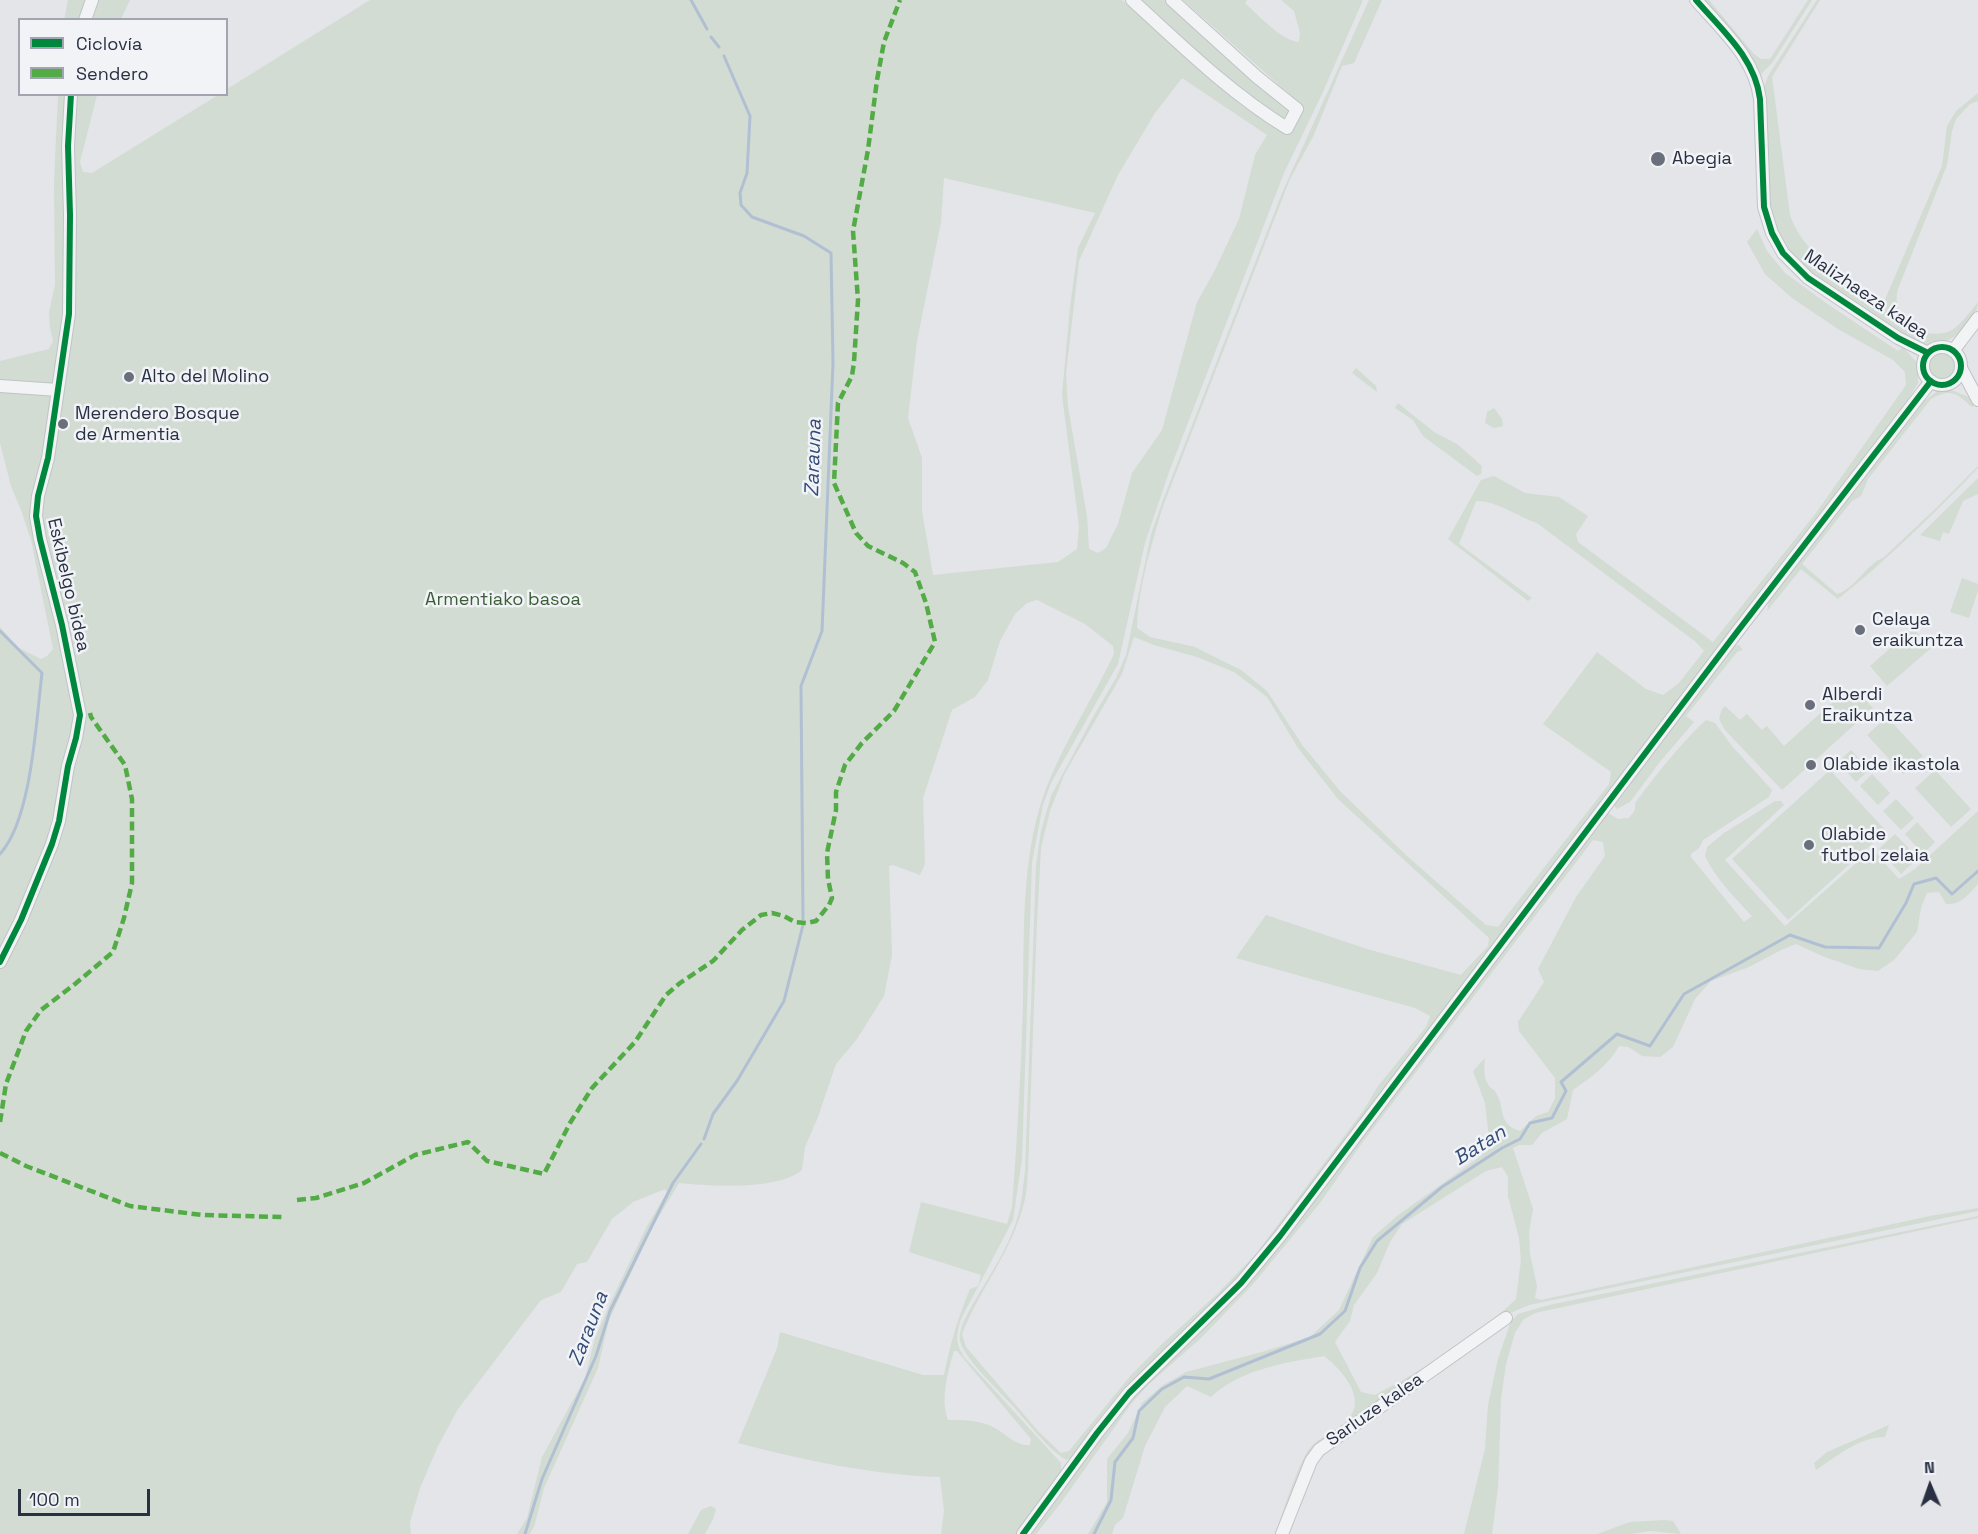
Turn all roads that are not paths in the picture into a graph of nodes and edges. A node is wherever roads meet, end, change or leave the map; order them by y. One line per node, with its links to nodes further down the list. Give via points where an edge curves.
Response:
1 (92, 0): 5 (street)
2 (1131, 0): 3 (street, via 1223,82 1287,128 1297,109)
3 (1172, 0)
4 (1696, 0): 9 (street, Malizhaeza kalea, via 1744,55 1758,83 1764,207 1783,253 1808,278)
5 (86, 18)
6 (71, 96): 14 (street, Eskibelgo bidea, via 69,314)
7 (1978, 318): 8 (street)
8 (1953, 351): 9 (street, via 1940,347); 10 (street)
9 (1928, 353): 11 (street, via 1923,366)
10 (1961, 368): 12 (street); 15 (street)
11 (1931, 381): 12 (street); 18 (street, via 1280,1236 1241,1283 1129,1392)
12 (1948, 383): 15 (street, via 1965,387)
13 (0, 386): 14 (street)
14 (58, 390): 16 (street, Eskibelgo bidea, via 36,516 80,715 52,844 26,911)
15 (1975, 396)
16 (0, 962)
17 (1506, 1317): 19 (street, Sarluze kalea, via 1319,1450)
18 (1023, 1534)
19 (1282, 1534)

